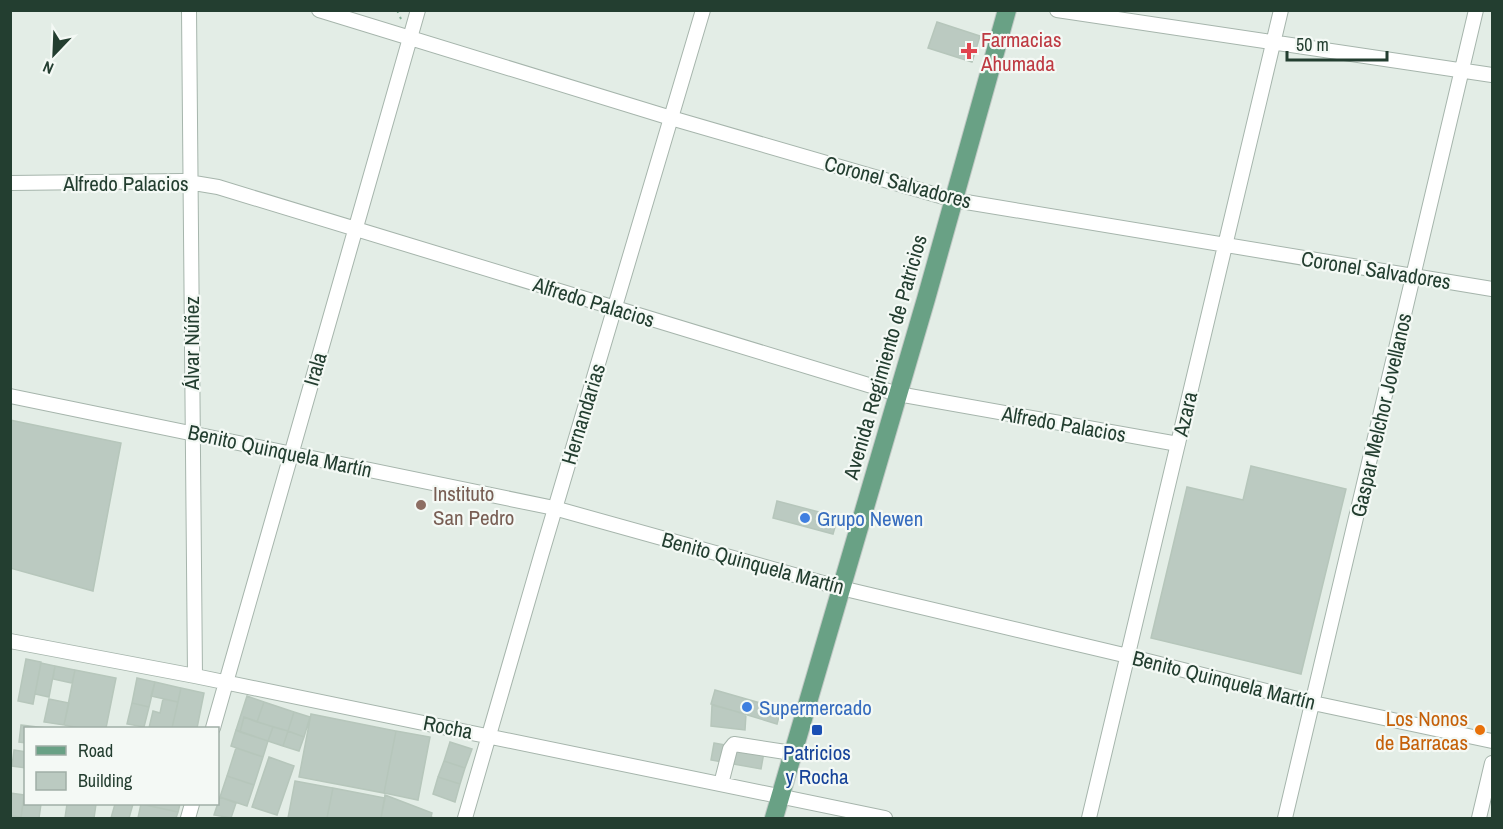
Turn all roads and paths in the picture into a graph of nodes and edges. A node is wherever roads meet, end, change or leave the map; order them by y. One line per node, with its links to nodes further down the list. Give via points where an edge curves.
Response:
1 (189, 10): 14 (street, Álvar Núñez)
2 (319, 10): 9 (street, Coronel Salvadores)
3 (418, 10): 9 (street, Irala)
4 (703, 10): 13 (street, Hernandarias)
5 (1007, 10): 16 (main road, Avenida Regimiento de Patricios)
6 (1057, 10): 10 (street)
7 (1281, 10): 10 (street, Azara)
8 (1476, 10): 11 (street, Gaspar Melchor Jovellanos)
9 (410, 37): 13 (street, Coronel Salvadores); 17 (street, Irala)
10 (1274, 43): 11 (street); 18 (street, Azara)
11 (1462, 70): 12 (street); 19 (street, Gaspar Melchor Jovellanos)
12 (1492, 75)
13 (671, 118): 16 (street, Coronel Salvadores); 21 (street, Hernandarias)
14 (190, 182): 15 (street, Alfredo Palacios); 17 (street, Alfredo Palacios); 24 (street, Álvar Núñez)
15 (10, 183)
16 (954, 200): 18 (street, Coronel Salvadores); 22 (main road, Avenida Regimiento de Patricios)
17 (356, 228): 21 (street, Alfredo Palacios); 26 (street, Irala)
18 (1224, 245): 19 (street, Coronel Salvadores); 25 (street, Azara)
19 (1414, 276): 20 (street, Coronel Salvadores); 33 (street, Gaspar Melchor Jovellanos)
20 (1492, 289)
21 (615, 309): 22 (street, Alfredo Palacios); 27 (street, Hernandarias)
22 (898, 394): 25 (street, Alfredo Palacios); 28 (main road, Avenida Regimiento de Patricios)
23 (10, 396): 24 (street, Benito Quinquela Martín)
24 (191, 433): 26 (street, Benito Quinquela Martín); 31 (street, Álvar Núñez)
25 (1178, 444): 30 (street, Azara)
26 (291, 454): 27 (street, Benito Quinquela Martín); 32 (street, Irala)
27 (554, 508): 28 (street, Benito Quinquela Martín); 35 (street, Hernandarias)
28 (841, 588): 30 (street, Benito Quinquela Martín); 37 (main road, Avenida Regimiento de Patricios)
29 (10, 641): 31 (street, Rocha)
30 (1128, 656): 33 (street, Benito Quinquela Martín); 44 (street, Azara)
31 (195, 676): 32 (street, Rocha)
32 (226, 683): 34 (street, Irala); 35 (street, Rocha)
33 (1313, 703): 36 (street, Benito Quinquela Martín); 45 (street, Gaspar Melchor Jovellanos)
34 (214, 727)
35 (489, 736): 39 (street, Rocha); 41 (street, Hernandarias)
36 (1492, 741)
37 (792, 753): 39 (street, via 734,744); 40 (main road, Avenida Regimiento de Patricios)
38 (1492, 763): 46 (street)
39 (721, 784): 40 (street, Rocha)
40 (780, 796): 42 (main road, Avenida Regimiento de Patricios); 43 (street, Rocha)
41 (465, 819)
42 (774, 819)
43 (885, 819)
44 (1089, 819)
45 (1285, 819)
46 (1479, 819)

